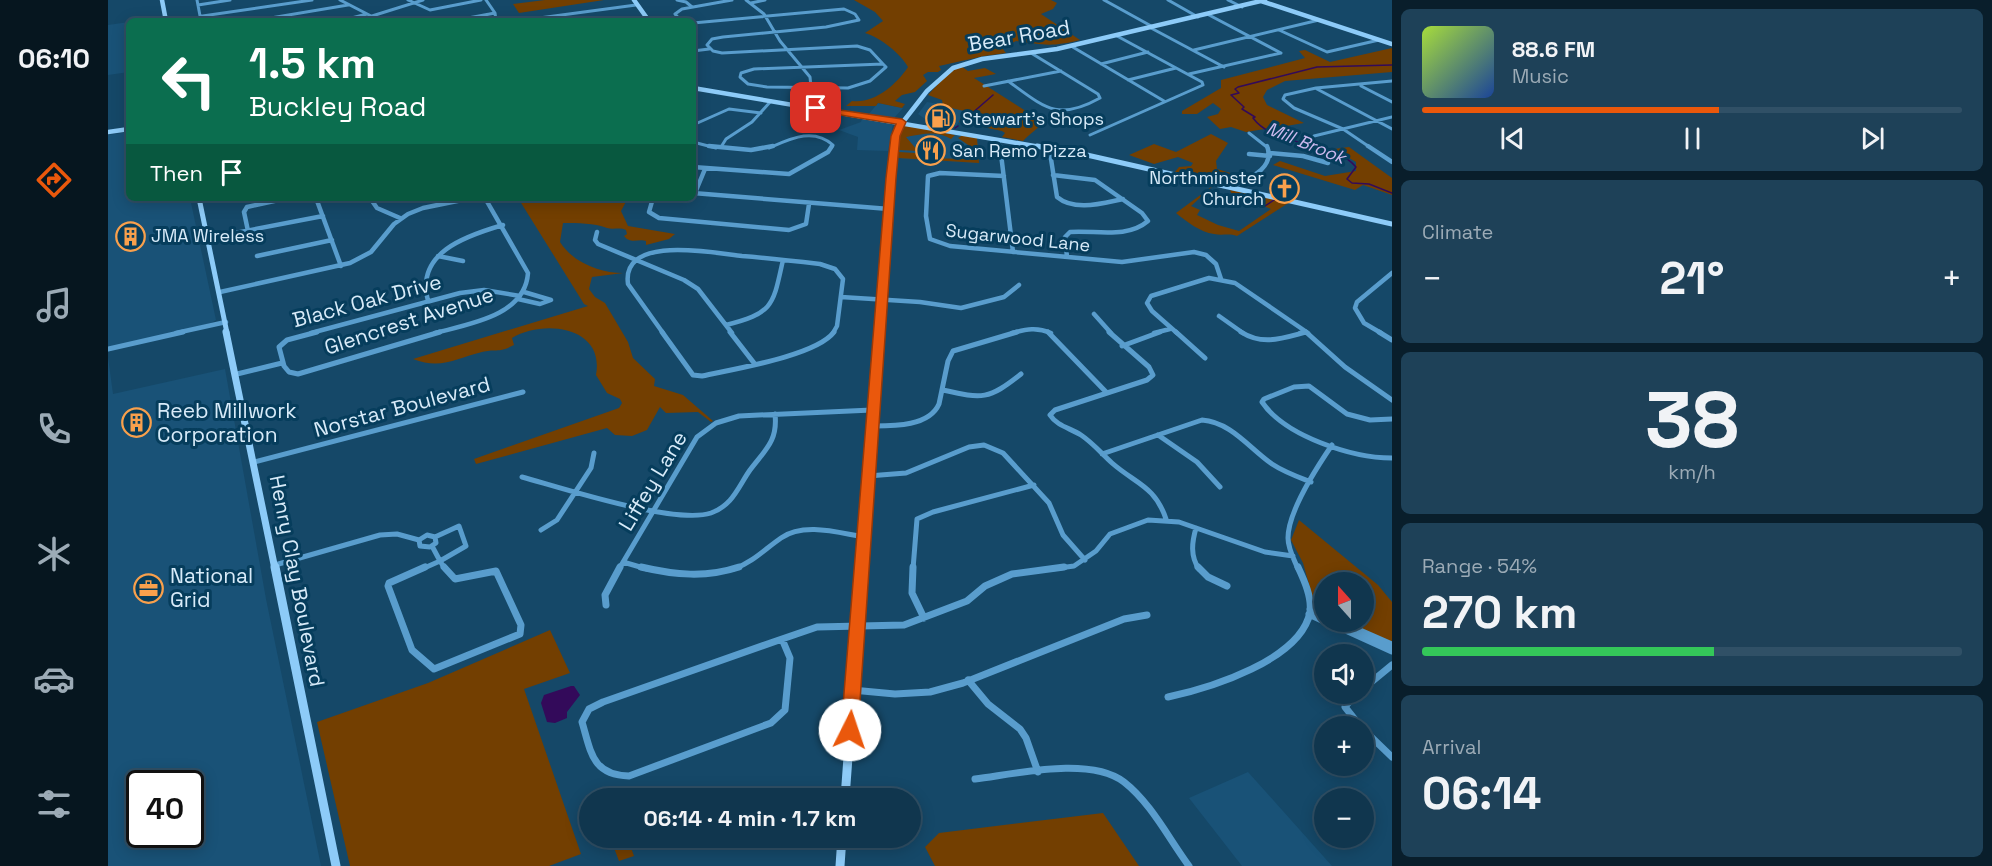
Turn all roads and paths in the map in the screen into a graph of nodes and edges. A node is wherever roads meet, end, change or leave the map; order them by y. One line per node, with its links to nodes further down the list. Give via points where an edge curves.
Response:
1 (162, 0): 31 (main road)
2 (230, 0): 16 (street)
3 (312, 0): 28 (street)
4 (340, 0): 20 (street)
5 (423, 0): 17 (street)
6 (481, 0): 17 (street, via 434,10)
7 (486, 0): 23 (street)
8 (677, 0): 21 (street)
9 (732, 0): 21 (street)
10 (746, 0): 19 (street)
11 (765, 0): 19 (street)
12 (1104, 0): 43 (street)
13 (1168, 0): 30 (street)
14 (1228, 0): 22 (street)
15 (1263, 1): 22 (main road, Bear Road); 41 (main road)
16 (197, 2): 28 (street)
17 (410, 2): 29 (street)
18 (635, 3): 25 (street); 39 (main road)
19 (751, 3): 26 (street)
20 (348, 4): 24 (street); 33 (street)
21 (692, 7): 40 (street, via 676,12)
22 (1242, 7): 27 (main road, Bear Road)
23 (495, 13): 35 (street); 36 (street)
24 (367, 14): 29 (street); 34 (street)
25 (569, 14): 37 (street); 38 (street)
26 (765, 15): 42 (street); 45 (street); 45 (street, via 837,8 850,10 860,19)
27 (1209, 15): 30 (main road, Bear Road); 47 (street)
28 (200, 16): 32 (street)
29 (372, 16)
30 (1198, 17): 43 (main road, Bear Road)
31 (166, 18)
32 (187, 18)
33 (273, 18)
34 (352, 18)
35 (468, 18)
36 (496, 18)
37 (544, 18)
38 (573, 18)
39 (647, 18)
40 (678, 18)
41 (1319, 20): 44 (street); 48 (main road)
42 (696, 23)
43 (1152, 28): 46 (main road, Bear Road); 54 (street)
44 (1279, 30): 47 (street); 48 (street, via 1327,52)
45 (775, 32): 51 (street, via 717,38 708,43); 52 (street)
46 (1117, 36): 50 (main road, Bear Road); 55 (street)
47 (1253, 37): 54 (street); 57 (street)
48 (1379, 40): 49 (main road)
49 (1392, 44)
50 (1071, 46): 56 (main road, Bear Road); 59 (street)
51 (709, 49): 52 (street, via 722,53); 53 (street)
52 (786, 49): 58 (street, via 864,47); 61 (street)
53 (696, 51)
54 (1194, 51): 60 (street)
55 (1148, 52): 59 (street); 62 (street)
56 (1031, 53): 63 (street); 80 (main road, Bear Road, via 982,59 953,68 939,78)
57 (1281, 53): 60 (street)
58 (885, 64): 61 (street); 70 (street, via 874,78 860,86)
59 (1101, 64): 65 (street)
60 (1224, 67): 64 (street)
61 (803, 68): 70 (street); 70 (street, via 750,70 740,77 748,84 767,87)
62 (1177, 68): 64 (street); 65 (street)
63 (1061, 70): 66 (street); 66 (street, via 1100,98 1059,112)
64 (1189, 74): 74 (street, via 1203,85)
65 (1128, 80): 74 (street)
66 (1008, 81): 68 (street)
67 (1392, 81): 69 (street)
68 (984, 86)
69 (1359, 86): 72 (street); 75 (street)
70 (811, 87): 76 (street)
71 (696, 88): 73 (main road)
72 (1316, 88): 79 (street); 83 (street, via 1289,93 1283,99 1294,108)
73 (771, 101): 76 (main road); 77 (street)
74 (1164, 101): 87 (street)
75 (1392, 102)
76 (798, 105): 80 (main road)
77 (761, 113): 81 (street, via 729,108); 91 (street)
78 (1392, 117): 79 (street)
79 (1378, 120): 83 (street); 84 (street)
80 (902, 122): 89 (main road); 115 (main road, Bear Road, via 895,136)
81 (696, 124)
82 (126, 129): 85 (main road)
83 (1343, 129): 88 (street); 95 (street)
84 (1392, 129)
85 (108, 132)
86 (1249, 133): 94 (street, via 1265,144)
87 (1090, 135)
88 (1314, 136)
89 (999, 140): 92 (main road); 100 (street)
90 (696, 143): 91 (street)
91 (721, 147): 98 (street, via 767,148 801,136 827,140 833,146 785,175)
92 (1053, 149): 99 (street); 101 (main road)
93 (1249, 154): 94 (street)
94 (1269, 154): 96 (street, via 1303,156); 101 (street, via 1265,167)
95 (1392, 162)
96 (1328, 163)
97 (696, 168): 98 (street)
98 (705, 169): 102 (street)
99 (1053, 175): 104 (street, via 1091,178); 104 (street, via 1057,197 1067,204 1090,206)
100 (1004, 176): 124 (street); 124 (street, Sugarwood Lane, via 928,176 927,228 930,239 939,244)
101 (1231, 187): 118 (main road)
102 (696, 189)
103 (696, 193): 113 (street)
104 (1123, 199): 127 (street, via 1148,223 1119,232 1070,232 1065,237)
105 (200, 201): 122 (main road, Henry Clay Boulevard)
106 (274, 201): 120 (street, via 247,207 244,212)
107 (317, 201): 116 (street)
108 (372, 201): 117 (street, via 377,208)
109 (437, 201): 114 (street)
110 (458, 201): 114 (street)
111 (487, 201): 119 (street, Glencrest Avenue)
112 (652, 201): 113 (street, via 649,212 659,218 789,230 806,224)
113 (809, 204): 115 (street)
114 (439, 205): 117 (street)
115 (889, 209): 138 (main road, Bear Road)
116 (323, 216): 120 (street); 123 (street)
117 (400, 218): 131 (street, via 371,252)
118 (1392, 224)
119 (503, 225): 126 (street, via 477,232); 136 (street, Glencrest Avenue, via 527,267 529,280)
120 (248, 231): 122 (street)
121 (597, 232): 130 (street, via 598,244)
122 (209, 238): 135 (main road, Henry Clay Boulevard)
123 (332, 240): 125 (street); 131 (street)
124 (1013, 252): 127 (street, Sugarwood Lane)
125 (257, 256)
126 (438, 256): 129 (street); 139 (street, via 423,282)
127 (1067, 257): 133 (street, Sugarwood Lane, via 1129,262 1184,250 1206,257 1217,266)
128 (783, 260): 130 (street, via 679,249 658,251); 137 (street, via 835,269 843,279); 143 (street, via 769,309 757,317)
129 (463, 261)
130 (635, 261): 143 (street, via 698,289); 151 (street, via 627,272 628,284 689,372 702,376)
131 (341, 266): 135 (street)
132 (1392, 273): 146 (street, via 1355,308 1364,323)
133 (1221, 279): 144 (street, via 1200,280 1151,296 1148,307); 145 (street, via 1240,285)
134 (1020, 285): 138 (street, via 1004,297 961,308)
135 (220, 292): 142 (main road, Henry Clay Boulevard)
136 (521, 296): 136 (street, Black Oak Drive, via 526,301 545,304 551,299); 139 (street, Black Oak Drive, via 472,291); 150 (street, Glencrest Avenue, via 483,319 298,374 288,374)
137 (841, 297): 138 (street); 151 (street, via 837,326 826,340)
138 (882, 299): 158 (main road, Bear Road)
139 (428, 301): 150 (street, Black Oak Drive, via 284,341 279,347)
140 (1094, 315): 147 (street)
141 (1219, 316): 145 (street, via 1256,342)
142 (226, 322): 148 (street); 152 (main road, Henry Clay Boulevard)
143 (726, 326): 151 (street)
144 (1170, 329): 147 (street); 149 (street)
145 (1306, 332): 157 (street, via 1345,367)
146 (1392, 340)
147 (1122, 346): 156 (street, via 1149,367 1153,375)
148 (108, 349)
149 (1205, 357)
150 (282, 363): 152 (street)
151 (754, 363)
152 (237, 374): 167 (main road, Henry Clay Boulevard)
153 (1021, 374): 154 (street, via 988,397)
154 (943, 390): 156 (street, via 947,358 953,351 1034,328 1051,333); 161 (street, via 932,415 896,425)
155 (523, 392): 167 (street, Norstar Boulevard)
156 (1107, 393): 165 (street, via 1050,415)
157 (1392, 400)
158 (872, 410): 159 (street, Liffey Lane); 161 (main road, Bear Road)
159 (774, 414): 174 (street, Liffey Lane, via 728,418 700,434); 174 (street, via 774,439 728,503 697,515)
160 (1392, 419): 163 (street, via 1351,416 1307,386 1262,402 1280,420)
161 (871, 426): 168 (main road, Bear Road)
162 (1158, 435): 165 (street); 170 (street, via 1213,420 1270,463); 172 (street, via 1197,462)
163 (1332, 445): 166 (street, via 1365,456); 170 (street)
164 (594, 453): 173 (street, via 594,462)
165 (1102, 454): 175 (street, via 1153,490)
166 (1392, 458)
167 (254, 462): 186 (main road, Henry Clay Boulevard)
168 (868, 476): 171 (street, via 906,473 980,445 1003,453); 179 (main road, Bear Road)
169 (522, 477): 173 (street)
170 (1311, 482): 182 (street, via 1289,525 1288,544)
171 (1034, 485): 183 (street, via 1049,503 1063,535); 193 (street, via 917,519 912,593)
172 (1220, 487)
173 (575, 492): 174 (street); 177 (street, via 557,520)
174 (653, 511): 185 (street, Liffey Lane)
175 (1166, 519): 176 (street); 183 (street, via 1148,520 1110,534)
176 (1196, 528): 182 (street, via 1265,552); 187 (street, via 1192,550 1199,569 1208,579)
177 (541, 530)
178 (435, 537): 180 (street, via 427,535); 181 (street, via 437,541); 184 (street, via 459,526 466,546)
179 (864, 537): 185 (street, via 794,532 748,564 702,576 674,575); 194 (main road, Bear Road)
180 (419, 540): 181 (street, via 422,548); 186 (street, via 385,535)
181 (432, 546): 184 (street)
182 (1293, 556): 189 (street, via 1305,581)
183 (1085, 560): 193 (street, via 1062,569 1028,570 1006,576 985,586 967,602)
184 (440, 561): 184 (street, via 455,579 496,571 521,625 520,634 434,669 412,650 388,586)
185 (623, 562): 188 (street, Liffey Lane, via 605,595)
186 (275, 565): 211 (main road, Henry Clay Boulevard)
187 (1227, 586)
188 (606, 605)
189 (1310, 612): 190 (street); 191 (street); 204 (street, via 1301,633 1281,651 1225,681)
190 (1314, 613)
191 (1314, 614)
192 (1147, 615): 202 (street, via 1124,619)
193 (924, 618): 194 (street, via 890,627)
194 (857, 626): 197 (street, via 817,627); 203 (main road, Bear Road)
195 (1350, 632): 199 (street)
196 (1362, 632): 198 (street)
197 (782, 639): 197 (street, via 790,658 785,710 771,723 629,776 613,777 603,772 594,759 582,722 589,709)
198 (1392, 645)
199 (1392, 651)
200 (1392, 665): 201 (street)
201 (1374, 680)
202 (968, 681): 203 (street, via 919,694); 207 (street, via 988,704 1020,729)
203 (852, 690): 209 (main road, Bear Road)
204 (1168, 697)
205 (1374, 740): 206 (street)
206 (1392, 757)
207 (1038, 772): 208 (street); 213 (street, via 1087,768 1115,775 1134,792)
208 (975, 779)
209 (846, 788)
210 (841, 848): 212 (main road)
211 (336, 866)
212 (840, 866)
213 (1189, 866)

